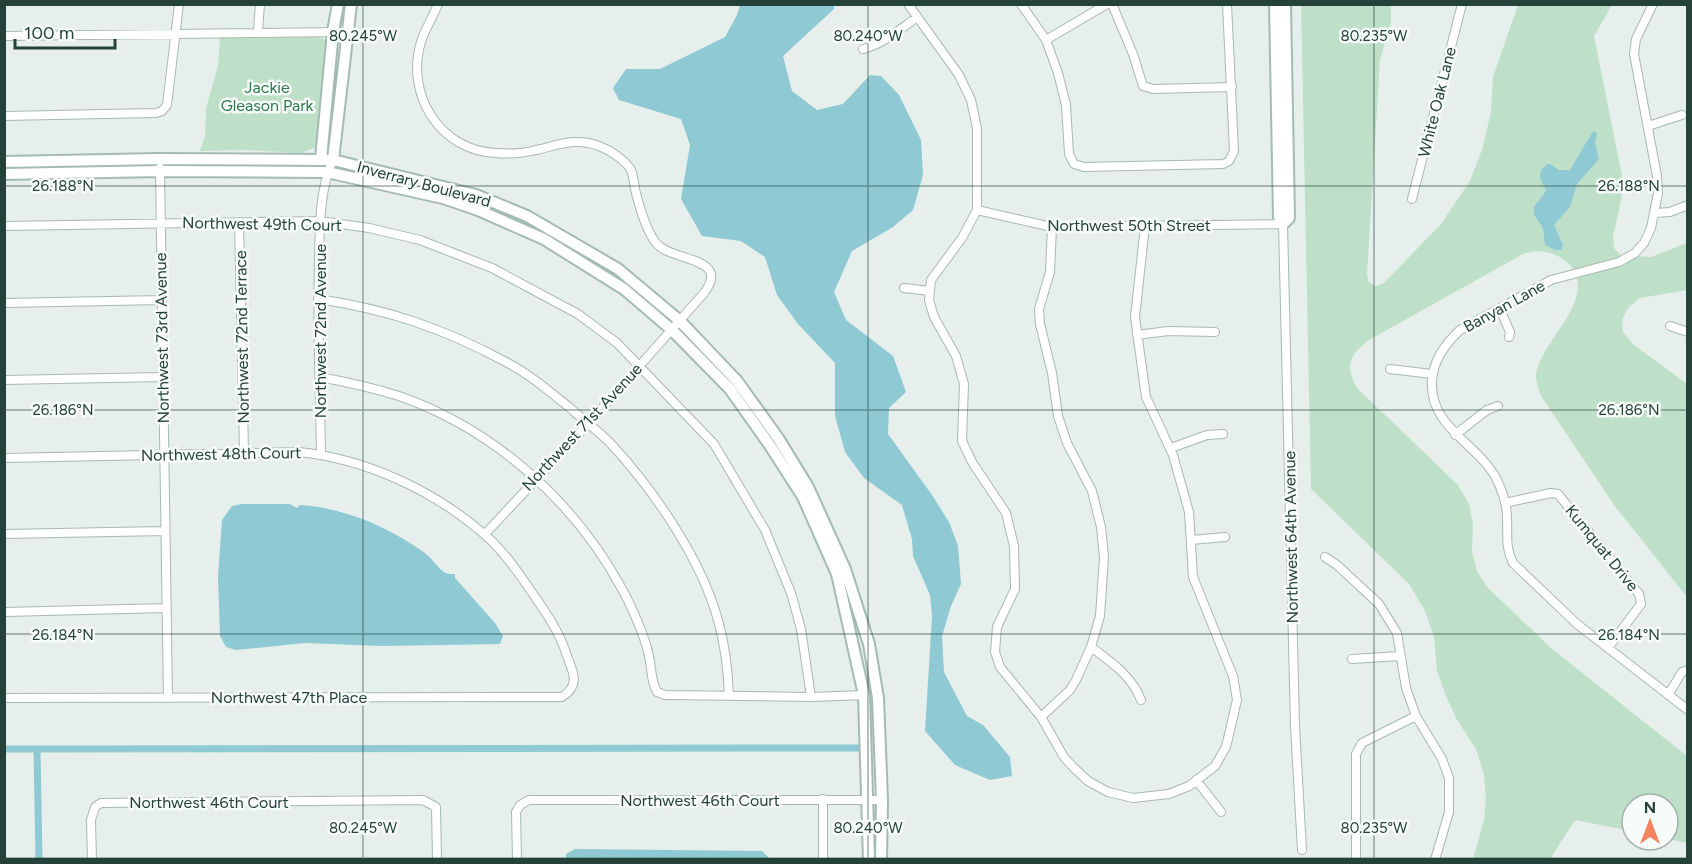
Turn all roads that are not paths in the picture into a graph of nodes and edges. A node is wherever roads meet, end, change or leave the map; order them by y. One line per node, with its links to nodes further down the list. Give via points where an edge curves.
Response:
1 (179, 4): 19 (street)
2 (261, 4): 16 (street)
3 (338, 4): 17 (street)
4 (351, 4): 18 (street)
5 (438, 4): 51 (street, Northwest 71st Avenue, via 421,42 417,66 420,95 429,114 441,130 477,151 536,151 579,142 616,155 631,170 636,195 658,245 671,254 702,263 712,275 711,285)
6 (908, 4): 15 (street)
7 (1021, 4): 21 (street)
8 (1107, 4): 21 (street)
9 (1112, 4): 23 (street, via 1143,86)
10 (1227, 4): 23 (street)
11 (1275, 4): 41 (street, Northwest 64th Avenue, via 1279,217)
12 (1285, 4): 41 (street, Northwest 64th Avenue, via 1289,218)
13 (1462, 4): 34 (street, White Oak Lane)
14 (1653, 4): 26 (street, Banyan Lane, via 1636,39 1634,54)
15 (916, 18): 22 (street, via 885,40); 36 (street, via 959,75 971,100 977,128)
16 (258, 31): 17 (street); 19 (street)
17 (333, 31): 18 (street); 28 (street)
18 (347, 32): 29 (street)
19 (176, 33): 20 (street); 25 (street, via 168,105 162,111)
20 (4, 36)
21 (1046, 40): 23 (street, via 1066,105 1069,154 1074,164 1084,167 1229,161 1234,151)
22 (863, 49)
23 (1232, 87)
24 (1682, 115): 26 (street)
25 (4, 116)
26 (1648, 126): 37 (street, Banyan Lane, via 1657,176)
27 (160, 159): 28 (street, Inverrary Boulevard); 30 (street, Inverrary Boulevard); 31 (street, Northwest 73rd Avenue)
28 (321, 159): 29 (street, Inverrary Boulevard); 32 (street)
29 (333, 160): 32 (street, Northwest 72nd Avenue); 51 (street, Inverrary Boulevard, via 476,195 527,216 618,269)
30 (4, 162)
31 (160, 171): 32 (street, Inverrary Boulevard); 33 (street, Inverrary Boulevard); 40 (street, Northwest 73rd Avenue)
32 (327, 172): 38 (street, Northwest 72nd Avenue); 51 (street, Inverrary Boulevard, via 443,198 478,210 544,239)
33 (4, 174)
34 (1412, 199)
35 (1688, 205): 37 (street)
36 (977, 210): 44 (street, Northwest 50th Street); 46 (street, via 963,238 931,280)
37 (1655, 213): 50 (street, Banyan Lane, via 1644,243 1635,254 1551,280)
38 (320, 221): 39 (street, Northwest 49th Court); 47 (street, Northwest 72nd Avenue); 57 (street, Northwest 49th Court, via 420,240 492,268 578,314)
39 (239, 222): 40 (street, Northwest 49th Court); 68 (street, Northwest 72nd Terrace)
40 (160, 223): 42 (street, Northwest 49th Court); 48 (street, Northwest 73rd Avenue)
41 (1283, 224): 43 (street, Northwest 50th Street); 103 (street, Northwest 64th Avenue, via 1295,726)
42 (4, 226)
43 (1145, 226): 44 (street, Northwest 50th Street); 55 (street, via 1135,311)
44 (1052, 227): 82 (street, via 1050,272 1039,309 1040,324 1058,416 1092,491 1104,556 1100,616)
45 (904, 288): 46 (street)
46 (930, 291): 97 (street, via 934,316 956,356 964,384 962,441 1006,513 1014,546 1015,589 997,627 995,652 1000,667)
47 (318, 299): 61 (street, Northwest 72nd Avenue); 64 (street, via 360,305 438,329 508,363 550,391)
48 (162, 300): 49 (street); 60 (street, Northwest 73rd Avenue)
49 (4, 303)
50 (1500, 309): 56 (street); 59 (street, Banyan Lane, via 1447,341)
51 (676, 325): 57 (street, Northwest 71st Avenue); 88 (street, Inverrary Boulevard, via 730,389 803,497 837,574); 101 (street, Inverrary Boulevard, via 731,374 778,438 808,487 845,569 869,644 878,698)
52 (1670, 326): 54 (street)
53 (1215, 332): 55 (street)
54 (1688, 332)
55 (1137, 335): 67 (street, via 1146,397)
56 (1509, 337)
57 (640, 365): 64 (street, Northwest 71st Avenue); 91 (street, Northwest 49th Court, via 714,444 765,530 801,628)
58 (1390, 369): 59 (street)
59 (1432, 375): 66 (street, Banyan Lane, via 1437,412)
60 (163, 377): 62 (street); 70 (street, Northwest 73rd Avenue)
61 (320, 377): 69 (street, Northwest 72nd Avenue); 72 (street, via 400,397 450,419 497,447)
62 (4, 380)
63 (1498, 406): 66 (street)
64 (588, 424): 72 (street, Northwest 71st Avenue); 90 (street, via 645,484 673,524 700,575 718,618 727,657)
65 (1223, 434): 67 (street, via 1207,435)
66 (1455, 435): 73 (street, Banyan Lane, via 1495,477)
67 (1171, 448): 78 (street, via 1190,512)
68 (244, 452): 69 (street, Northwest 48th Court); 70 (street, Northwest 48th Court)
69 (321, 454): 76 (street, Northwest 48th Court, via 400,480)
70 (164, 455): 71 (street, Northwest 48th Court); 74 (street, Northwest 73rd Avenue)
71 (4, 458)
72 (535, 478): 76 (street, Northwest 71st Avenue); 90 (street, via 590,539 622,590 648,651 657,692)
73 (1505, 503): 83 (street, Banyan Lane, via 1507,551 1513,563); 83 (street, Kumquat Drive, via 1558,494 1639,594 1641,604)
74 (165, 531): 75 (street); 80 (street, Northwest 73rd Avenue)
75 (4, 534)
76 (485, 534): 87 (street, Northwest 48th Court, via 554,625 575,678)
77 (1225, 537): 78 (street)
78 (1191, 540): 98 (street, via 1193,577 1233,676 1237,700 1226,747 1215,766)
79 (1325, 556): 84 (street, via 1379,604 1397,633)
80 (167, 608): 81 (street); 93 (street, Northwest 73rd Avenue)
81 (4, 612)
82 (1090, 647): 94 (street, via 1136,686); 97 (street, via 1070,690)
83 (1608, 648): 89 (street, Banyan Lane)
84 (1400, 656): 85 (street); 96 (street)
85 (1352, 659)
86 (1688, 670): 89 (street, via 1682,672)
87 (571, 691): 93 (street, Northwest 47th Place, via 562,696)
88 (864, 695): 91 (street); 100 (street, Inverrary Boulevard)
89 (1668, 695): 95 (street, Banyan Lane)
90 (729, 696): 91 (street)
91 (812, 697)
92 (4, 698): 93 (street, Northwest 47th Place)
93 (168, 698)
94 (1141, 700)
95 (1688, 710)
96 (1416, 716): 110 (street, via 1362,743 1356,754); 111 (street, via 1449,778 1449,812)
97 (1041, 717): 98 (street, via 1064,757 1088,781 1108,792 1149,797 1169,794)
98 (1196, 780): 102 (street)
99 (823, 800): 100 (street, Northwest 46th Court); 106 (street, Northwest 46th Court, via 529,800 516,812); 107 (street)
100 (868, 800): 101 (street, Northwest 46th Court); 108 (street, Inverrary Boulevard)
101 (882, 800): 109 (street, Inverrary Boulevard)
102 (1221, 812)
103 (1302, 850)
104 (92, 860): 105 (street, Northwest 46th Court, via 91,820 95,807 101,803 387,800 423,800 436,807)
105 (437, 860)
106 (517, 860)
107 (823, 860)
108 (869, 860)
109 (881, 860)
110 (1356, 860)
111 (1435, 860)

